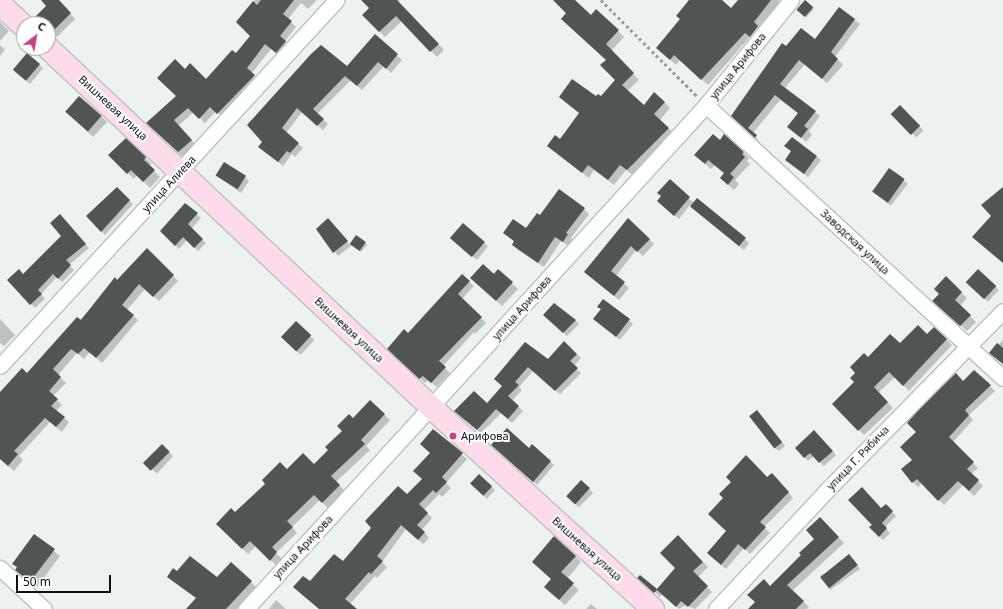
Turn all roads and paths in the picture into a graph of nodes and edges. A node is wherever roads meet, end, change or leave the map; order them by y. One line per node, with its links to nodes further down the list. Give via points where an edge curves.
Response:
1 (336, 0): 8 (street, улица Алиева)
2 (601, 0): 7 (path)
3 (791, 0): 7 (street, улица Арифова)
4 (0, 4): 5 (street)
5 (16, 19)
6 (56, 55): 8 (street, Вишневая улица)
7 (706, 105): 10 (street, Заводская улица); 13 (street, улица Арифова)
8 (181, 171): 11 (street, улица Алиева); 13 (street, Вишневая улица)
9 (1003, 311): 10 (street, улица Г. Рябича)
10 (967, 346): 12 (street, Заводская улица); 18 (street, улица Г. Рябича)
11 (0, 366)
12 (1003, 378)
13 (432, 408): 16 (street, улица Арифова); 17 (street, Вишневая улица)
14 (0, 568): 15 (street)
15 (44, 609)
16 (246, 609)
17 (653, 609)
18 (716, 609)

